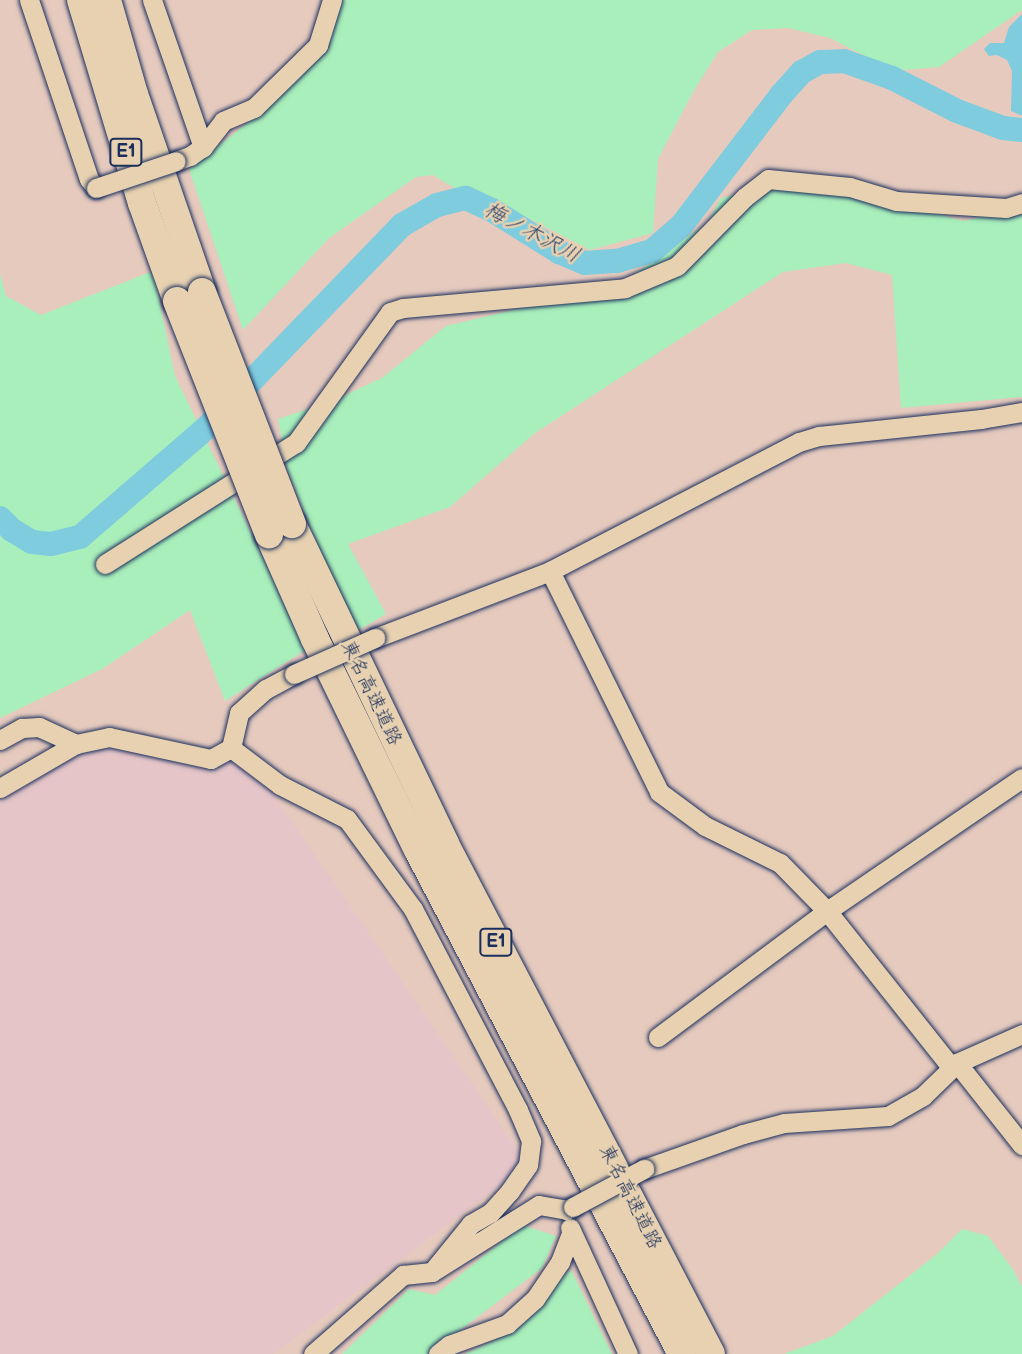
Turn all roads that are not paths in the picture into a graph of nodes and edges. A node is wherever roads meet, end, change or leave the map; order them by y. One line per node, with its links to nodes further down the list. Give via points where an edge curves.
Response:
1 (29, 0): 6 (street, bridge, via 89,179 96,188 190,156)
2 (81, 0): 8 (highway, 東名高速道路 / E1, via 142,203)
3 (107, 0): 8 (highway, 東名高速道路 / E1)
4 (152, 0): 6 (street)
5 (332, 0): 6 (street, via 318,45 254,108 223,121)
6 (203, 147)
7 (1022, 204): 11 (street, via 1006,208 895,201 850,187 768,178 677,266 625,288 390,312 296,443)
8 (189, 297): 10 (highway, 東名高速道路 / E1, bridge)
9 (1022, 412): 12 (street, via 799,442)
10 (280, 530): 29 (highway, 東名高速道路 / E1, via 315,639 417,848); 30 (highway, 東名高速道路 / E1)
11 (106, 564)
12 (550, 571): 15 (street, bridge, via 375,638 266,689 239,713); 18 (street, via 659,792 705,826 780,863)
13 (0, 740): 14 (street, via 22,728 40,727)
14 (76, 744): 15 (street, via 109,737 211,759); 17 (street)
15 (231, 748): 25 (street, via 279,785 347,819 413,909 531,1141 528,1165 510,1191 490,1213 471,1224)
16 (1022, 778): 18 (street)
17 (0, 788)
18 (827, 911): 20 (street); 21 (street)
19 (1021, 1032): 21 (street)
20 (658, 1037)
21 (954, 1065): 22 (street); 23 (street, bridge, via 923,1096 888,1116 784,1123 730,1138 645,1170)
22 (1022, 1145)
23 (569, 1209): 24 (street); 25 (street, via 539,1205)
24 (571, 1233): 27 (street, via 560,1262 535,1299 507,1324 449,1345); 28 (street)
25 (432, 1272): 26 (street, via 403,1276)
26 (313, 1354)
27 (438, 1354)
28 (628, 1354)
29 (682, 1354)
30 (710, 1354)

